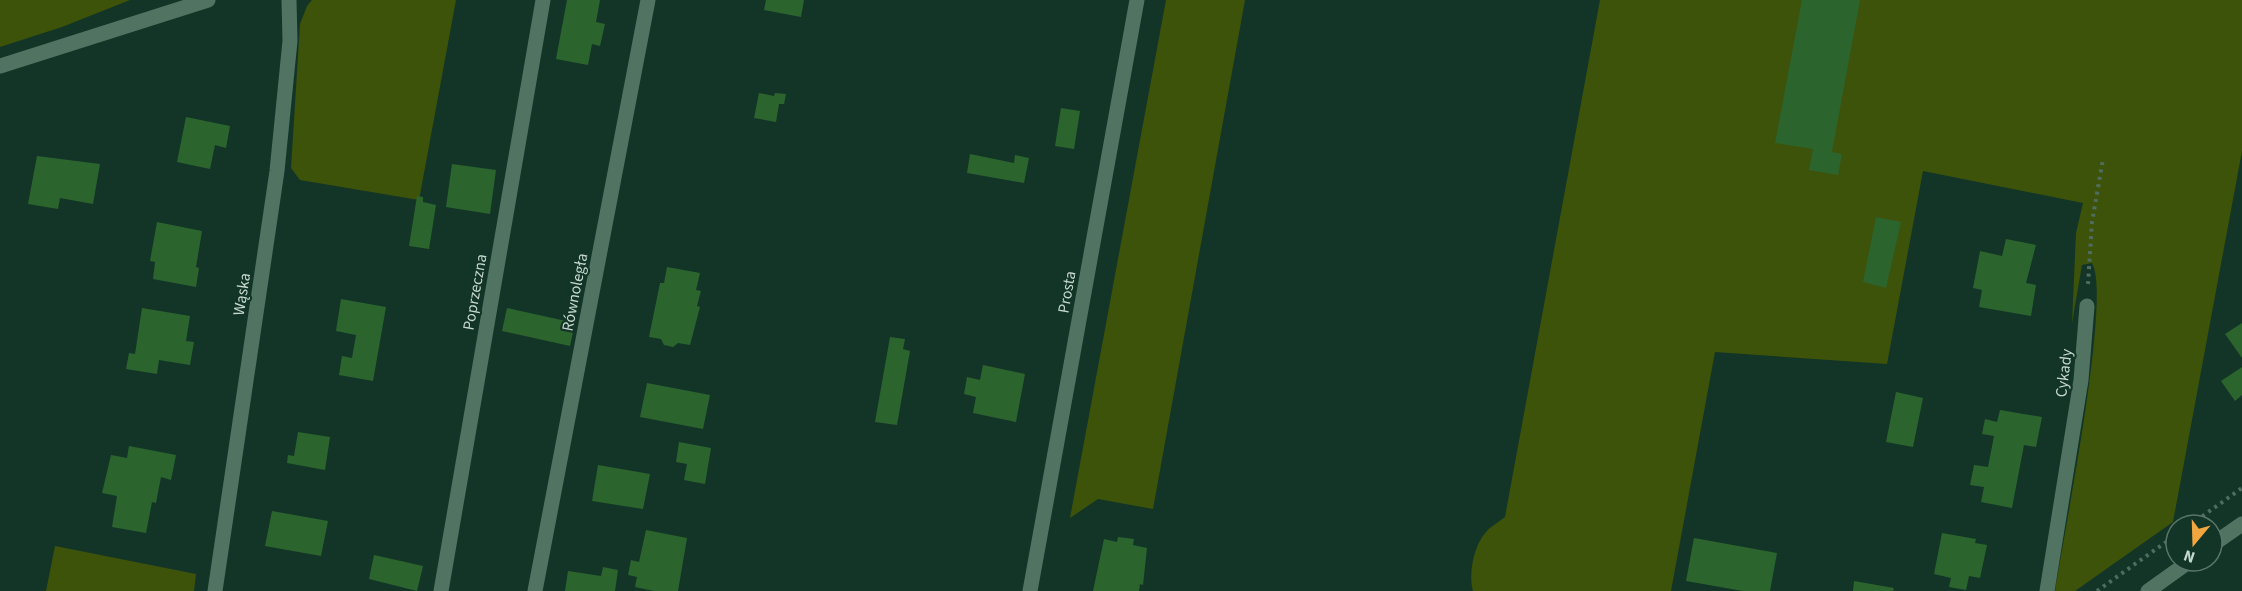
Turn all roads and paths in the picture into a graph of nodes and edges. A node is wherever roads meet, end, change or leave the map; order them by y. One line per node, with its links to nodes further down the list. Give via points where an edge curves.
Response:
1 (208, 0): 6 (street)
2 (289, 0): 15 (street, Wąska, via 289,52 278,171)
3 (543, 0): 16 (street, Poprzeczna)
4 (648, 0): 17 (street, Równoległa)
5 (1137, 0): 18 (street, Prosta)
6 (0, 66)
7 (2103, 159): 8 (path, via 2091,231)
8 (2087, 306): 19 (street, Cykady, via 2081,380)
9 (2242, 488): 10 (path)
10 (2207, 513)
11 (2242, 524): 12 (street)
12 (2224, 537)
13 (2164, 544): 20 (path)
14 (2173, 573): 21 (street)
15 (215, 591)
16 (441, 591)
17 (535, 591)
18 (1030, 591)
19 (2047, 591)
20 (2097, 591)
21 (2148, 591)

